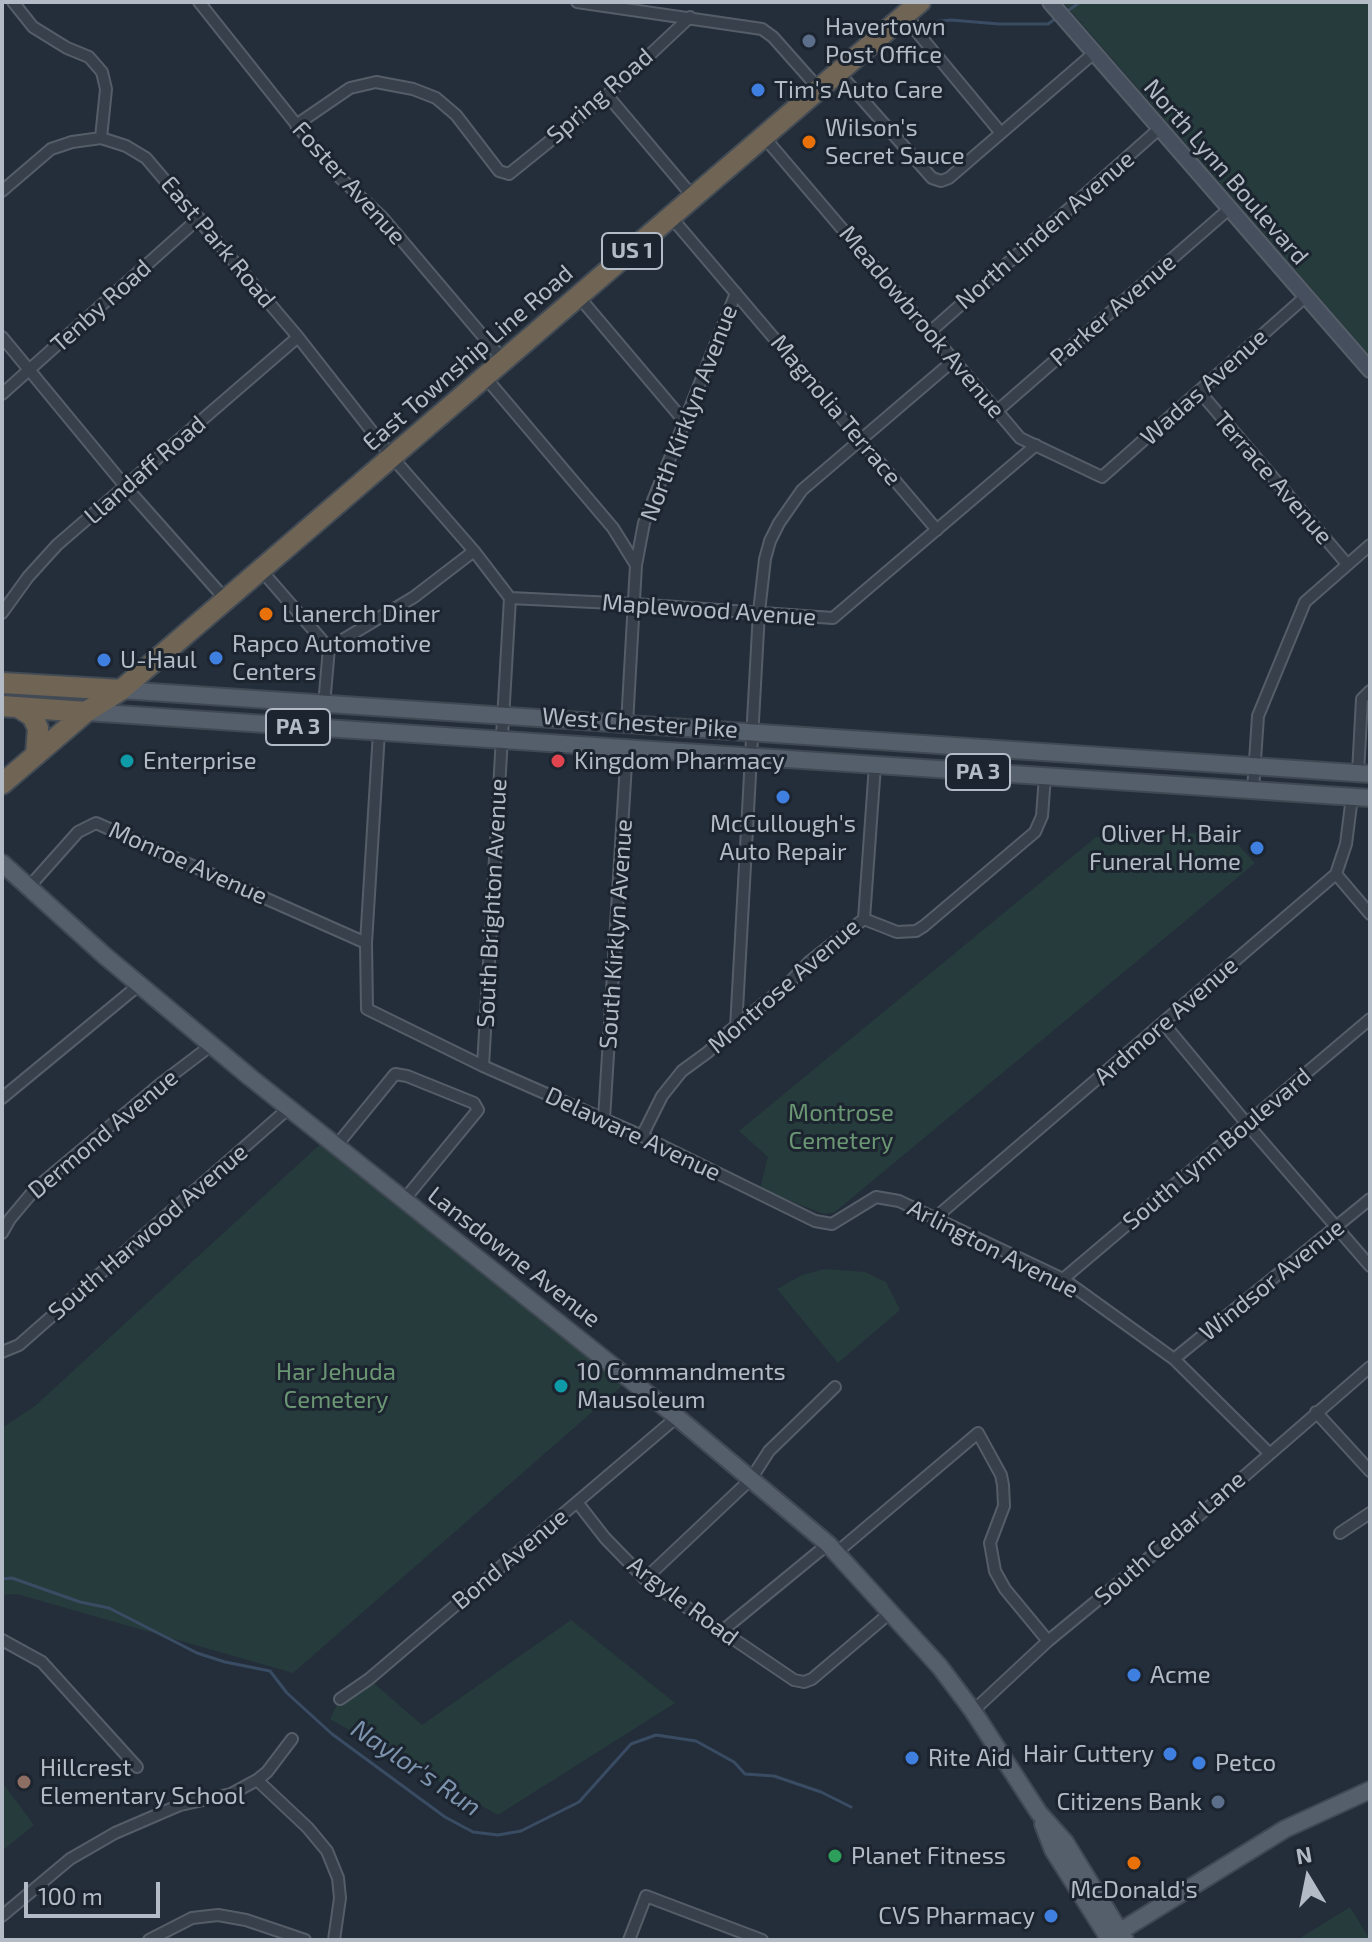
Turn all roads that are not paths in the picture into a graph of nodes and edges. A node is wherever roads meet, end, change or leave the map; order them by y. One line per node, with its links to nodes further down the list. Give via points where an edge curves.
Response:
1 (13, 2): 15 (street, via 33,27 89,57 102,72 106,89)
2 (199, 2): 11 (street, Foster Avenue)
3 (577, 2): 6 (street)
4 (910, 6): 8 (highway, East Township Line Road / US 1); 13 (street, via 917,32)
5 (1057, 10): 7 (street, North Lynn Boulevard)
6 (690, 17): 9 (street, via 768,32); 10 (street, Spring Road)
7 (1094, 53): 12 (street, North Lynn Boulevard); 13 (street)
8 (839, 73): 9 (highway, East Township Line Road / US 1); 13 (street, via 932,178 949,178)
9 (820, 90): 14 (highway, East Township Line Road / US 1)
10 (607, 95): 11 (street, Spring Road, via 509,174 499,171 446,106 413,89 376,82 350,88); 17 (street)
11 (296, 125): 28 (street, Foster Avenue)
12 (1160, 128): 18 (street, North Lynn Boulevard); 24 (street, North Linden Avenue)
13 (1001, 133)
14 (764, 137): 17 (highway, East Township Line Road / US 1); 24 (street, Meadowbrook Avenue)
15 (101, 138): 16 (street, via 51,149); 20 (street, East Park Road, via 146,158)
16 (2, 191)
17 (694, 198): 19 (highway, East Township Line Road / US 1)
18 (1229, 209): 23 (street, North Lynn Boulevard); 34 (street, Parker Avenue)
19 (671, 217): 21 (street, Magnolia Terrace); 22 (highway, East Township Line Road / US 1)
20 (199, 218): 26 (street, East Park Road); 29 (street, Tenby Road)
21 (736, 293): 35 (street, North Kirklyn Avenue); 36 (street, Magnolia Terrace)
22 (579, 297): 28 (highway, East Township Line Road / US 1); 35 (street)
23 (1305, 297): 30 (street, North Lynn Boulevard); 32 (street, Wadas Avenue)
24 (930, 332): 27 (street, Meadowbrook Avenue)
25 (2, 337): 29 (street)
26 (298, 337): 38 (street, East Park Road); 40 (street, Llandaff Road)
27 (954, 360): 34 (street, Meadowbrook Avenue); 36 (street)
28 (504, 361): 31 (highway, East Township Line Road / US 1)
29 (30, 370): 33 (street, Tenby Road); 40 (street)
30 (1370, 370)
31 (485, 377): 38 (highway, East Township Line Road / US 1); 45 (street, via 613,528)
32 (1199, 391): 39 (street, Wadas Avenue); 44 (street, Terrace Avenue)
33 (2, 394)
34 (997, 411): 37 (street, Meadowbrook Avenue, via 1020,438)
35 (684, 421): 45 (street, North Kirklyn Avenue, via 648,509)
36 (860, 438): 41 (street, Magnolia Terrace); 50 (street, via 802,490 779,523 765,559)
37 (1036, 445): 39 (street, Meadowbrook Avenue); 41 (street, Maplewood Avenue)
38 (392, 457): 43 (street, East Park Road); 46 (highway, East Township Line Road / US 1)
39 (1102, 477)
40 (125, 486): 48 (street); 51 (street, Llandaff Road, via 57,545)
41 (937, 530): 50 (street, Maplewood Avenue, via 833,618)
42 (1370, 545): 44 (street)
43 (474, 551): 47 (street, East Park Road); 52 (street, via 414,597)
44 (1347, 564): 69 (street, via 1305,602 1258,716)
45 (636, 565): 49 (street, North Kirklyn Avenue)
46 (261, 570): 48 (highway, East Township Line Road / US 1); 52 (street)
47 (510, 598): 49 (street, Maplewood Avenue); 59 (street, South Brighton Avenue)
48 (226, 600): 54 (highway, East Township Line Road / US 1)
49 (634, 604): 50 (street, Maplewood Avenue); 60 (street, North Kirklyn Avenue)
50 (759, 612): 63 (street)
51 (2, 613)
52 (329, 648): 56 (street)
53 (2, 683): 54 (highway, West Chester Pike / PA 3)
54 (121, 690): 56 (main road, West Chester Pike / PA 3); 58 (highway, US 1)
55 (1370, 691): 70 (street, via 1362,699)
56 (324, 704): 59 (main road, West Chester Pike / PA 3); 61 (street)
57 (10, 706): 58 (highway, West Chester Pike / PA 3); 66 (highway, via 32,716 38,728)
58 (86, 712): 61 (main road, West Chester Pike / PA 3); 66 (highway, US 1)
59 (503, 716): 60 (main road, West Chester Pike / PA 3); 64 (street, South Brighton Avenue)
60 (627, 724): 63 (main road, West Chester Pike / PA 3)
61 (322, 728): 62 (main road, West Chester Pike / PA 3)
62 (379, 732): 64 (main road, West Chester Pike / PA 3); 81 (street)
63 (752, 732): 67 (street); 69 (main road, West Chester Pike / PA 3)
64 (502, 740): 65 (main road, West Chester Pike / PA 3); 87 (street, South Brighton Avenue)
65 (627, 748): 67 (main road, West Chester Pike / PA 3); 90 (street, South Kirklyn Avenue)
66 (36, 755): 72 (highway, US 1)
67 (751, 757): 68 (main road, West Chester Pike / PA 3); 85 (street)
68 (875, 765): 71 (main road, West Chester Pike / PA 3); 80 (street, Montrose Avenue)
69 (1254, 766): 70 (main road, West Chester Pike / PA 3); 73 (street)
70 (1364, 773)
71 (1045, 776): 73 (main road, West Chester Pike / PA 3); 80 (street, via 1042,816 1035,832 924,926 897,932)
72 (2, 784)
73 (1253, 790): 74 (main road, West Chester Pike / PA 3)
74 (1352, 797): 75 (main road, West Chester Pike / PA 3); 77 (street)
75 (1370, 798)
76 (2, 863): 78 (main road, Lansdowne Avenue)
77 (1336, 874): 79 (street); 84 (street, Ardmore Avenue)
78 (29, 887): 81 (street, Monroe Avenue, via 80,830 96,823); 82 (main road, Lansdowne Avenue)
79 (1370, 914)
80 (864, 919): 85 (street, Montrose Avenue)
81 (366, 943): 87 (street, Delaware Avenue, via 367,1009)
82 (139, 985): 86 (main road, Lansdowne Avenue); 88 (street)
83 (1370, 1019): 91 (street, South Lynn Boulevard)
84 (1164, 1024): 91 (street); 97 (street, Ardmore Avenue)
85 (736, 1028): 92 (street, Montrose Avenue, via 682,1071)
86 (213, 1044): 89 (main road, Lansdowne Avenue); 99 (street, Dermond Avenue, via 36,1188)
87 (483, 1066): 90 (street, Delaware Avenue)
88 (2, 1098)
89 (290, 1107): 93 (main road, Lansdowne Avenue); 102 (street, South Harwood Avenue, via 19,1345)
90 (604, 1119): 92 (street, Delaware Avenue)
91 (1247, 1124): 98 (street); 101 (street, South Lynn Boulevard)
92 (642, 1136): 96 (street, Delaware Avenue, via 815,1221 832,1224 876,1197)
93 (337, 1145): 95 (main road, Lansdowne Avenue); 95 (street, via 395,1074 474,1103 478,1110)
94 (1370, 1199): 98 (street, Windsor Avenue)
95 (404, 1200): 107 (main road, Lansdowne Avenue)
96 (899, 1201): 97 (street, Arlington Avenue)
97 (935, 1218): 101 (street, Arlington Avenue)
98 (1336, 1228): 100 (street); 103 (street, Windsor Avenue)
99 (2, 1233)
100 (1370, 1266)
101 (1063, 1279): 103 (street, Arlington Avenue)
102 (2, 1352)
103 (1174, 1359): 108 (street, Arlington Avenue)
104 (1370, 1367): 106 (street, South Cedar Lane)
105 (835, 1387): 110 (street, via 769,1451)
106 (1316, 1412): 108 (street, South Cedar Lane); 109 (street)
107 (677, 1417): 110 (main road, Lansdowne Avenue); 111 (street, Bond Avenue)
108 (1269, 1453): 119 (street, South Cedar Lane)
109 (1370, 1471)
110 (751, 1479): 114 (main road, Lansdowne Avenue); 115 (street)
111 (577, 1502): 115 (street, Argyle Road); 120 (street, Bond Avenue)
112 (1369, 1515): 113 (street)
113 (1340, 1533)
114 (832, 1548): 116 (main road, Lansdowne Avenue); 117 (street); 119 (street, via 978,1433 1003,1485 1004,1506 990,1543 995,1571)
115 (645, 1579): 117 (street, Argyle Road)
116 (891, 1612): 117 (street, Argyle Road, via 804,1682); 121 (main road, Lansdowne Avenue)
117 (722, 1631)
118 (2, 1640): 123 (street, via 42,1662)
119 (1048, 1641): 121 (street, South Cedar Lane)
120 (340, 1699)
121 (973, 1711): 128 (main road, Lansdowne Avenue, via 1039,1813 1053,1850)
122 (292, 1739): 124 (street)
123 (137, 1767)
124 (257, 1780): 126 (street, via 231,1794 168,1809 115,1833 70,1859); 131 (street, via 327,1851 340,1898)
125 (1370, 1790): 128 (main road, via 1285,1829)
126 (2, 1916)
127 (735, 1936): 132 (street, via 646,1896); 133 (street)
128 (1114, 1938)
129 (149, 1940): 130 (street, via 192,1918 218,1915)
130 (305, 1940)
131 (334, 1940)
132 (629, 1940)
133 (762, 1940)

